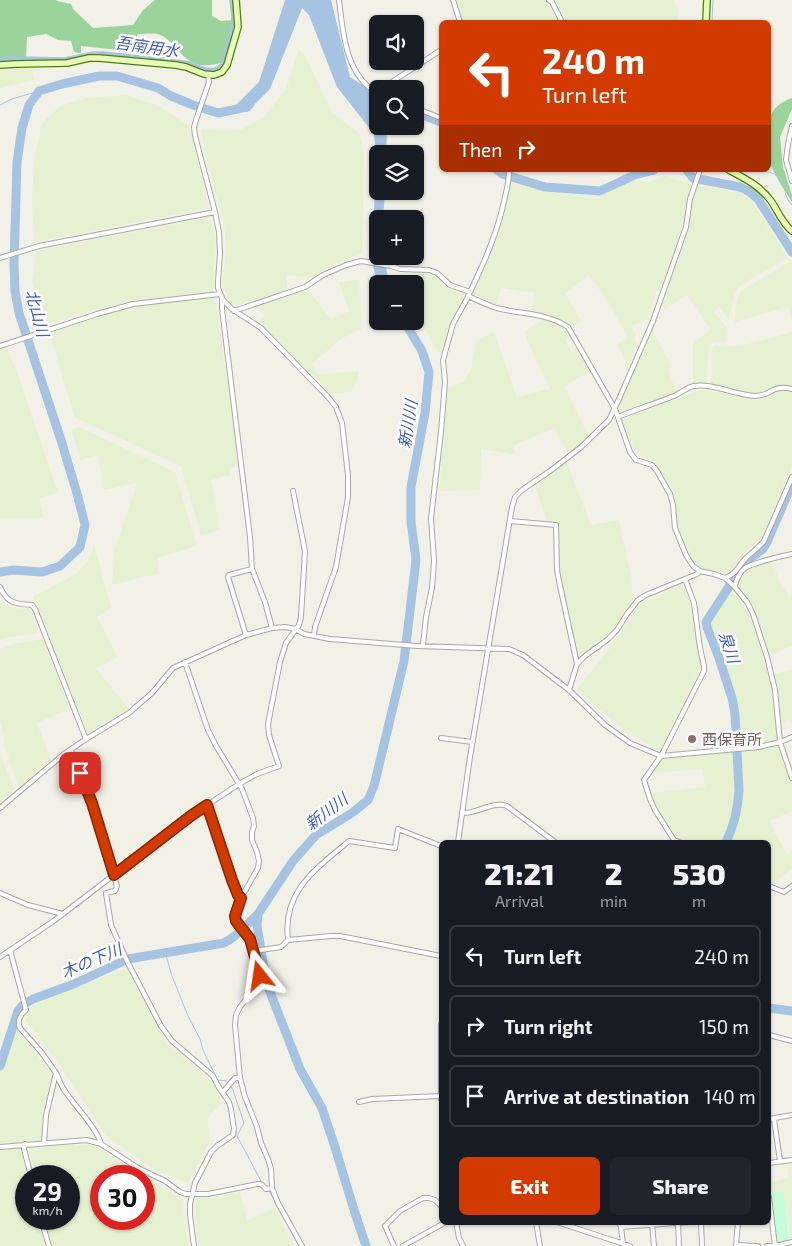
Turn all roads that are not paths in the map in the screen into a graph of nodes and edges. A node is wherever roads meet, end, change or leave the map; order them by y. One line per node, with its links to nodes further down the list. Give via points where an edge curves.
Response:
1 (236, 0): 11 (main road, via 238,28 227,65 222,72)
2 (339, 0): 13 (street, via 348,54 360,79)
3 (453, 0): 6 (street)
4 (549, 0): 7 (street)
5 (707, 0): 8 (main road)
6 (459, 20)
7 (561, 20)
8 (706, 20)
9 (439, 51): 12 (street)
10 (0, 65): 11 (main road, via 67,64 104,58 176,64)
11 (208, 75): 21 (street, via 209,82 194,127)
12 (395, 80)
13 (369, 86)
14 (424, 111): 15 (street)
15 (439, 117)
16 (792, 126): 20 (street, via 786,160)
17 (510, 172): 24 (street, via 497,231)
18 (699, 172): 29 (street, via 690,199 686,227 653,321)
19 (733, 172): 22 (main road, via 762,190)
20 (792, 181)
21 (215, 212): 23 (street, via 31,248); 25 (street, via 220,244 218,282)
22 (792, 231)
23 (1, 258)
24 (469, 294): 26 (street, via 428,270 400,269 361,261 323,274 305,287); 29 (street, via 496,308 546,317 568,327); 45 (street, via 453,324 443,360 442,432 431,518 434,560)
25 (221, 296): 26 (street); 27 (street, via 133,304); 35 (street)
26 (234, 311): 44 (street, via 260,328 328,397 342,422 348,497 336,567)
27 (0, 346)
28 (792, 389): 30 (street, via 775,388 762,396 754,396 693,386)
29 (615, 409): 30 (street); 33 (street, via 609,420 580,448 515,497)
30 (618, 417): 36 (street, via 630,452 636,460 657,470 670,494 678,537 693,566)
31 (792, 476): 37 (street, via 764,541 736,572)
32 (293, 491): 42 (street, via 305,551 301,617)
33 (510, 520): 46 (street); 48 (street, via 556,525 557,570)
34 (792, 554): 39 (street, via 746,568)
35 (252, 569): 41 (street); 43 (street, via 228,577)
36 (700, 571): 37 (street); 38 (street)
37 (725, 578): 39 (street)
38 (685, 579): 48 (street, via 638,600 617,630); 56 (street, via 694,603 704,671)
39 (734, 585): 54 (street, via 753,614 767,657 775,690)
40 (0, 588): 52 (street, via 9,601 32,605 35,609)
41 (272, 628): 42 (street); 43 (street)
42 (296, 629): 44 (street); 58 (street, via 286,643 280,662 268,724 279,766)
43 (246, 635): 47 (street)
44 (314, 636): 45 (street)
45 (423, 645): 46 (street)
46 (489, 647): 49 (street, via 515,650); 53 (street)
47 (184, 662): 52 (street, via 173,668 130,714); 58 (street, via 208,730)
48 (577, 664): 49 (street)
49 (569, 690): 56 (street, via 605,725 630,743)
50 (792, 737): 54 (street)
51 (441, 738): 53 (street)
52 (86, 739): 55 (street)
53 (473, 742): 61 (street)
54 (780, 742): 56 (street, via 759,747); 57 (street)
55 (71, 750): 60 (street); 66 (street, via 92,803)
56 (661, 756): 64 (street, via 644,780 654,810)
57 (792, 778)
58 (239, 784): 59 (street); 70 (street, via 253,818 252,840 259,861)
59 (207, 805): 66 (street); 70 (street)
60 (0, 808)
61 (462, 813): 62 (street); 63 (street, via 501,804)
62 (458, 840)
63 (552, 840)
64 (674, 840)
65 (439, 845): 72 (street, via 398,829 395,848 349,841 302,884 291,905)
66 (114, 875): 71 (street); 81 (street, via 117,886 114,891 106,893 111,925 128,963 172,1041 214,1076)
67 (792, 886): 68 (street, via 784,892)
68 (771, 887)
69 (0, 893): 71 (street, via 28,905)
70 (241, 898): 74 (street, via 236,921 246,932)
71 (63, 914): 73 (street)
72 (288, 940): 74 (street, via 281,947); 75 (street, via 340,936)
73 (10, 950): 76 (street); 79 (street, via 26,1010 18,1023)
74 (255, 951): 80 (street, via 260,976 258,984 236,1015)
75 (439, 956)
76 (0, 957)
77 (771, 1036): 78 (street)
78 (792, 1041)
79 (56, 1073): 86 (street, via 46,1115); 88 (street)
80 (240, 1078): 81 (street, via 235,1078); 94 (street, via 271,1169)
81 (223, 1092): 95 (street, via 231,1109 233,1135 211,1152)
82 (439, 1097): 83 (street)
83 (359, 1102)
84 (792, 1115): 85 (street)
85 (771, 1119): 91 (street)
86 (44, 1143): 87 (street); 88 (street, via 87,1140)
87 (25, 1144): 89 (street); 93 (street)
88 (101, 1144): 95 (street, via 180,1192)
89 (0, 1147)
90 (792, 1160): 91 (street)
91 (780, 1161): 92 (street)
92 (771, 1163)
93 (28, 1165)
94 (269, 1188): 95 (street, via 258,1184 208,1194); 112 (street)
95 (191, 1194): 111 (street)
96 (439, 1204): 113 (street, via 423,1198 400,1211 385,1226)
97 (771, 1213): 124 (street)
98 (441, 1225): 114 (street)
99 (457, 1225): 115 (street)
100 (536, 1225): 116 (street)
101 (566, 1225): 109 (street)
102 (620, 1225): 109 (street)
103 (652, 1225): 118 (street)
104 (678, 1225): 119 (street)
105 (701, 1225): 120 (street)
106 (738, 1225): 121 (street)
107 (44, 1230): 110 (street)
108 (792, 1242): 124 (street)
109 (623, 1245): 117 (street)
110 (49, 1246)
111 (194, 1246)
112 (302, 1246)
113 (394, 1246)
114 (404, 1246)
115 (463, 1246)
116 (540, 1246)
117 (630, 1246)
118 (654, 1246)
119 (679, 1246)
120 (702, 1246)
121 (736, 1246): 122 (street)
122 (758, 1246)
123 (767, 1246): 124 (street)
124 (775, 1246)

